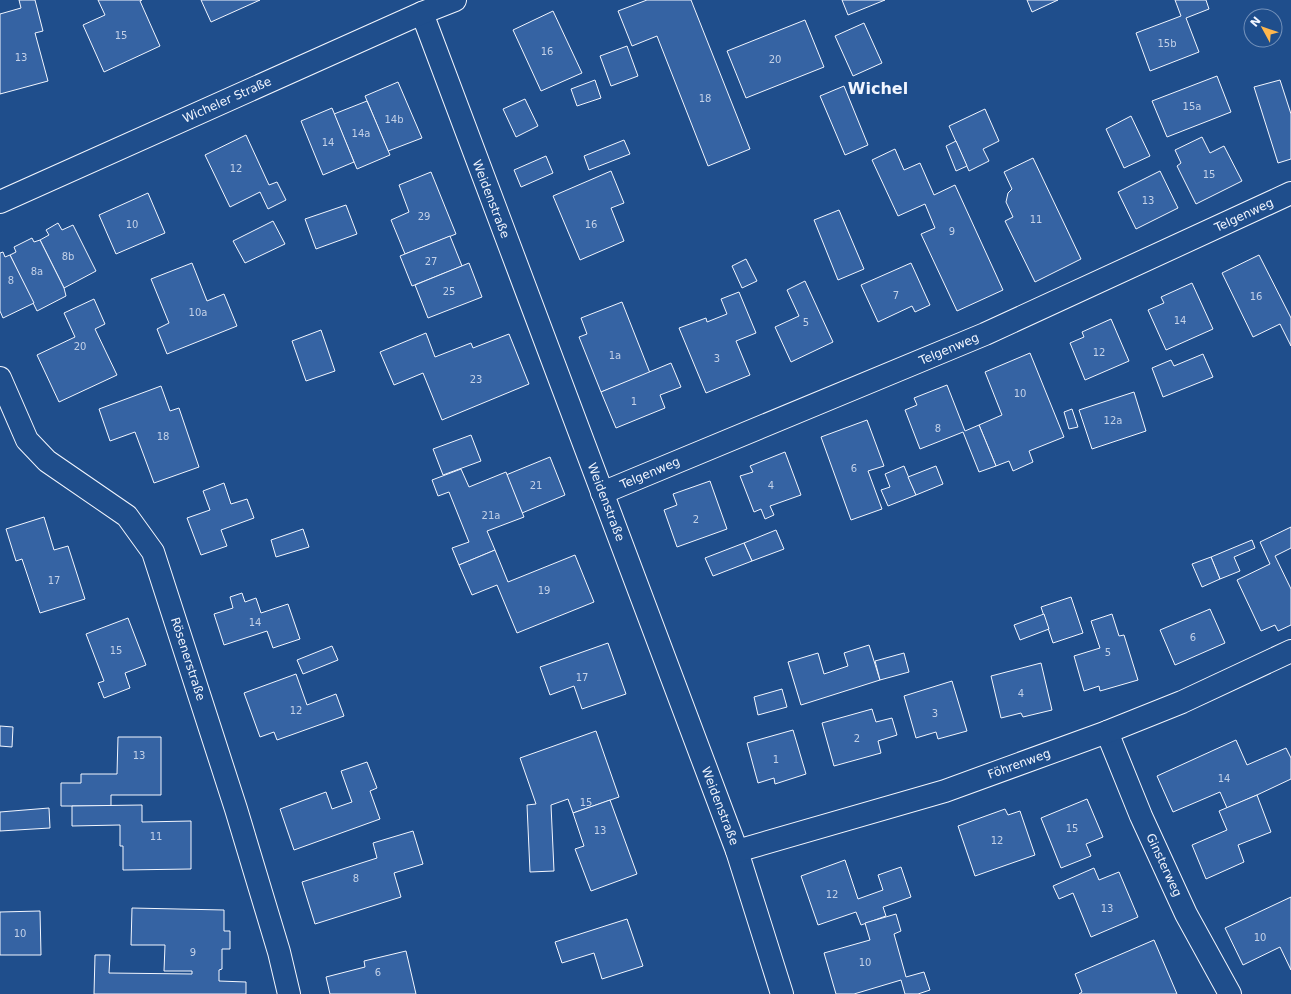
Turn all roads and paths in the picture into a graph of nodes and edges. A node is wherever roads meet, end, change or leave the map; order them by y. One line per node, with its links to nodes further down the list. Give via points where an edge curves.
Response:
1 (455, 0): 2 (street, Wicheler Straße)
2 (422, 14): 4 (street, Wicheler Straße); 6 (street, Weidenstraße)
3 (1291, 193): 6 (street, Telgenweg, via 985,334)
4 (0, 202)
5 (0, 378): 10 (street, Rösenerstraße, via 27,440 47,461 127,516 153,552 236,809)
6 (602, 493): 9 (street, Weidenstraße)
7 (1291, 651): 8 (street, Föhrenweg, via 1182,702)
8 (1107, 732): 9 (street, Föhrenweg, via 945,791); 12 (street, Ginsterweg, via 1141,816 1183,907)
9 (737, 851): 11 (street, Weidenstraße)
10 (290, 994)
11 (782, 994)
12 (1230, 994)

